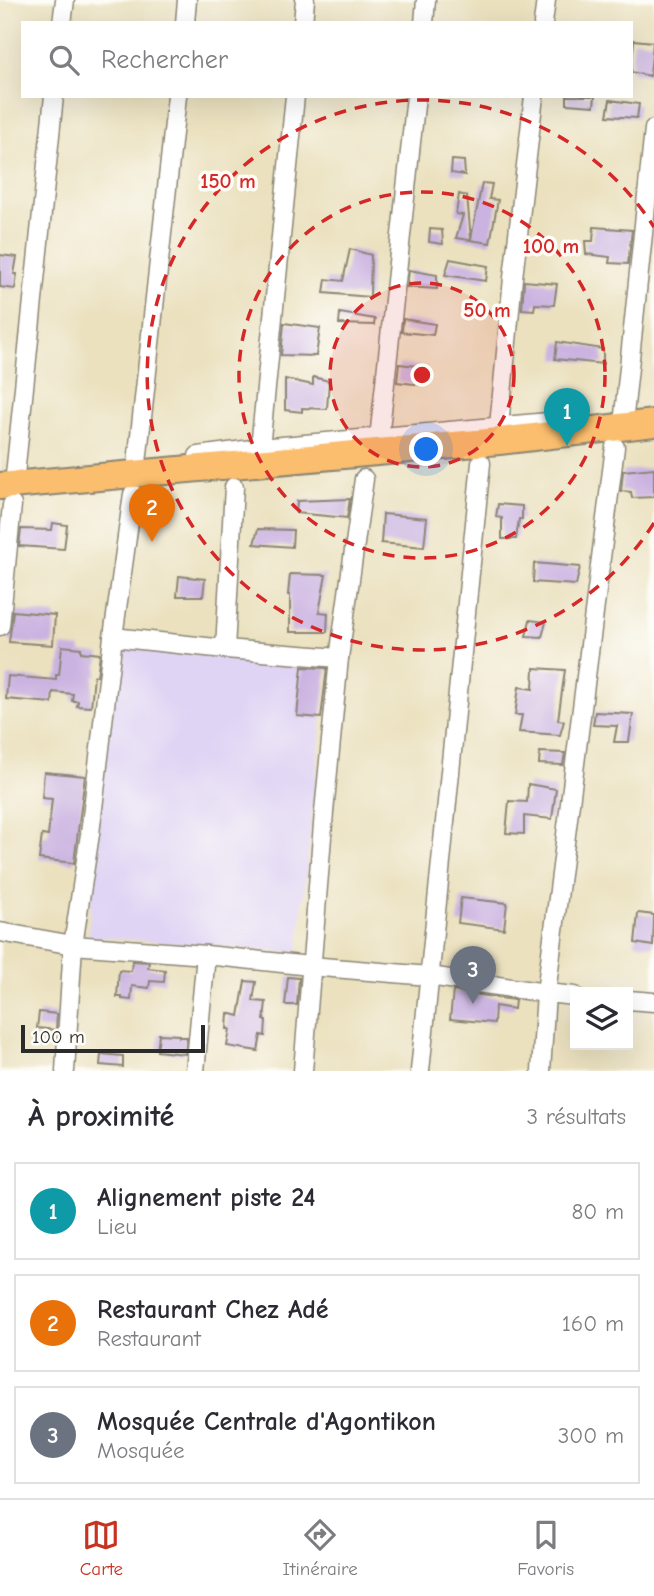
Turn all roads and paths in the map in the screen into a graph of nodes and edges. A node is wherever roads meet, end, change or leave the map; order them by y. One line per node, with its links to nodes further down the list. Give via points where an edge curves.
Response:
1 (65, 0): 6 (street)
2 (187, 0): 7 (street)
3 (305, 0): 8 (street)
4 (426, 0): 9 (street)
5 (546, 0): 10 (street)
6 (62, 21)
7 (185, 21)
8 (303, 21)
9 (424, 21)
10 (543, 21)
11 (54, 98): 27 (street)
12 (177, 98): 24 (street)
13 (295, 98): 23 (street)
14 (416, 98): 21 (street)
15 (534, 98): 20 (street)
16 (654, 129): 18 (street)
17 (654, 409): 18 (street)
18 (624, 415): 20 (street)
19 (654, 424): 27 (highway)
20 (499, 426): 21 (street)
21 (379, 439): 23 (street)
22 (615, 447): 39 (street)
23 (260, 448): 24 (street)
24 (137, 463): 27 (street)
25 (481, 463): 38 (street)
26 (364, 479): 33 (street)
27 (7, 486): 30 (street)
28 (234, 487): 32 (street)
29 (133, 494): 31 (street)
30 (0, 626)
31 (113, 637): 32 (street); 35 (street)
32 (225, 649): 33 (street)
33 (340, 658): 37 (street)
34 (0, 932): 35 (street)
35 (73, 945): 36 (street); 43 (street)
36 (206, 955): 37 (street); 44 (street)
37 (310, 966): 38 (street); 45 (street)
38 (429, 976): 39 (street); 46 (street)
39 (546, 993): 40 (street); 47 (street)
40 (570, 995)
41 (633, 1000): 42 (street)
42 (654, 1002)
43 (65, 1071)
44 (195, 1071)
45 (303, 1071)
46 (420, 1071)
47 (541, 1071)

